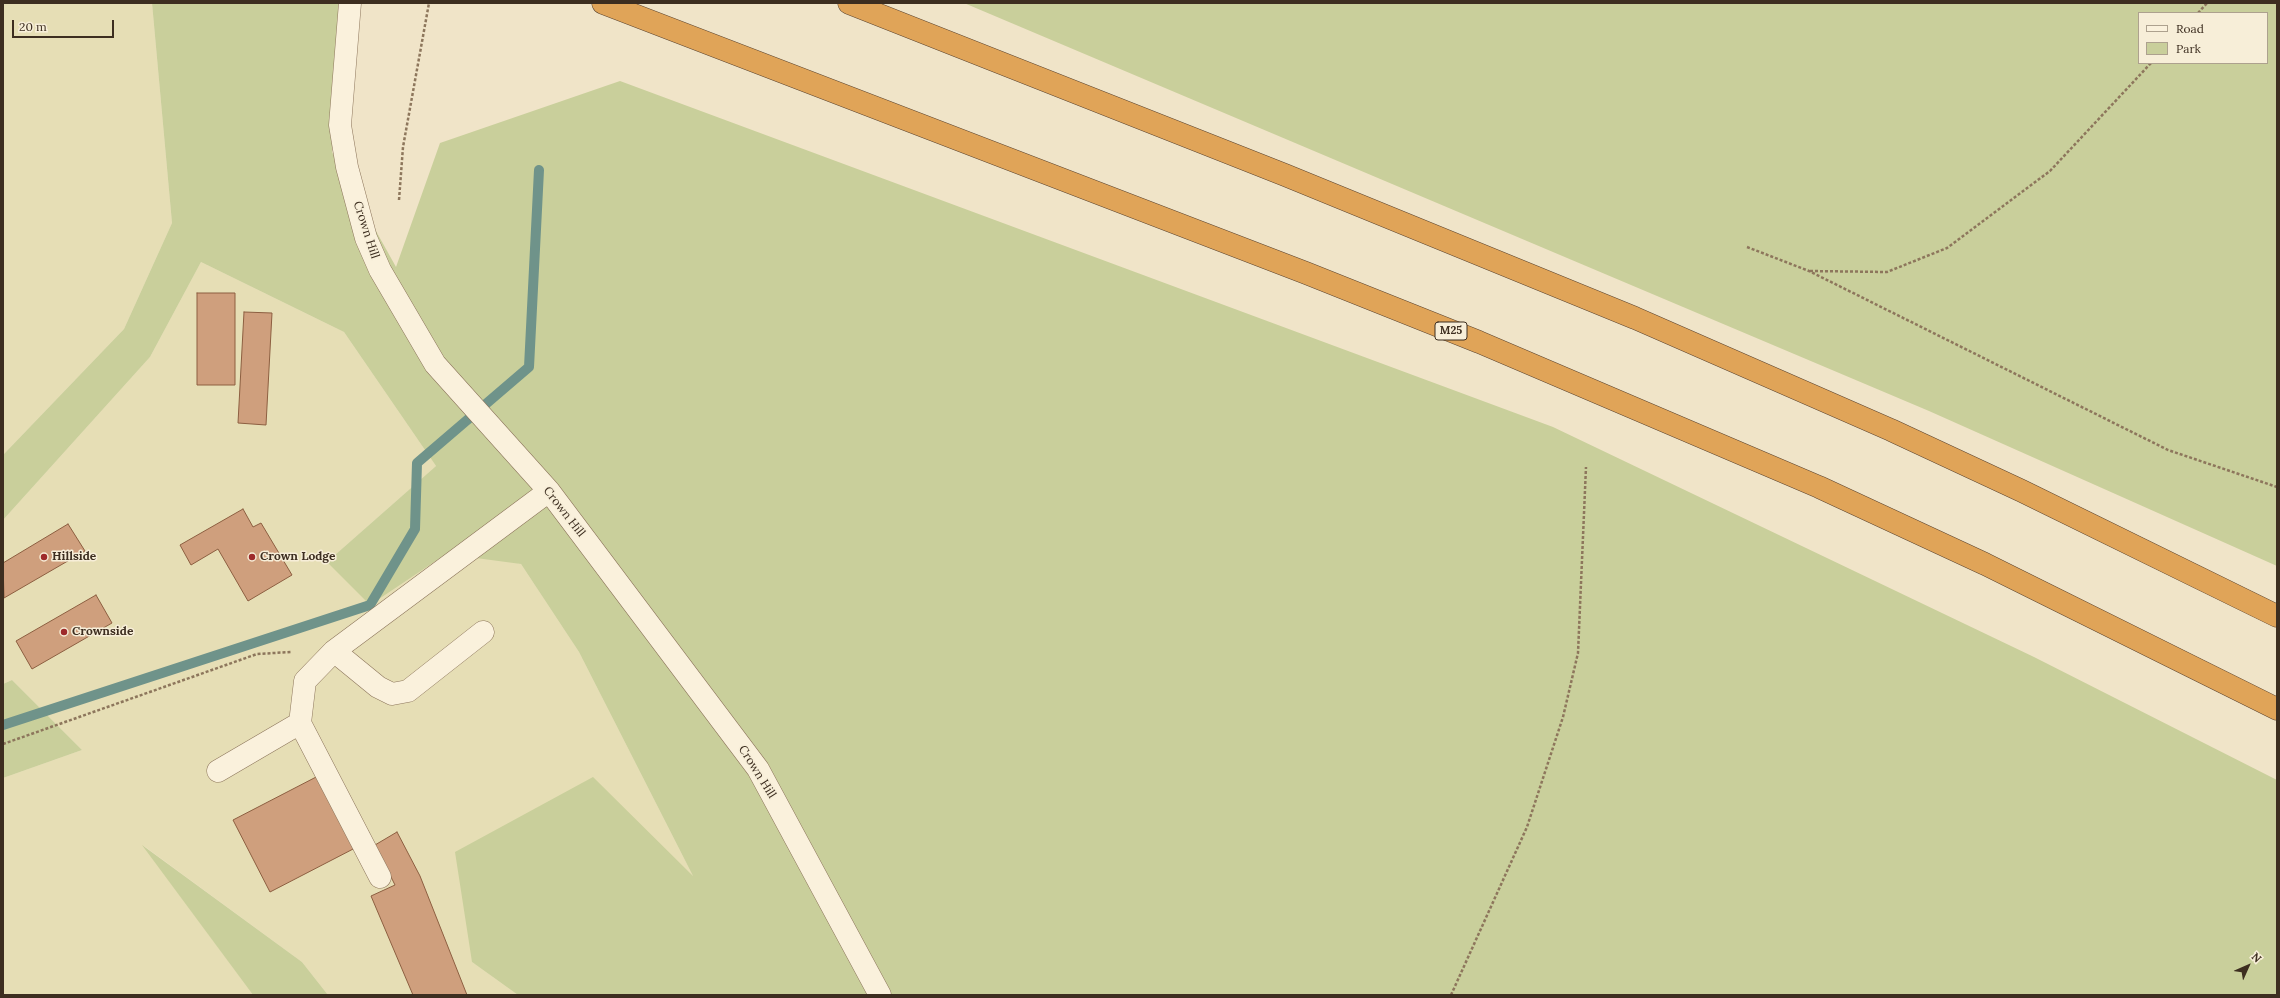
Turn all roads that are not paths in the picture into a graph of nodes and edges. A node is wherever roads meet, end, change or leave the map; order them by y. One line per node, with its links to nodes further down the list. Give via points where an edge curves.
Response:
1 (350, 3): 4 (street, Crown Hill, via 340,124 347,167 366,238 380,270 435,364)
2 (603, 3): 8 (highway, M25, via 1479,342 1819,487 1978,560)
3 (849, 3): 5 (highway, via 1286,175 1635,318 2014,487)
4 (549, 491): 7 (street); 12 (street, Crown Hill, via 758,769)
5 (2277, 616)
6 (483, 632): 7 (street, via 408,691 392,694 378,687)
7 (334, 651): 9 (street, via 305,681)
8 (2277, 709)
9 (300, 723): 10 (street); 11 (street)
10 (218, 772)
11 (380, 877)
12 (880, 995)

